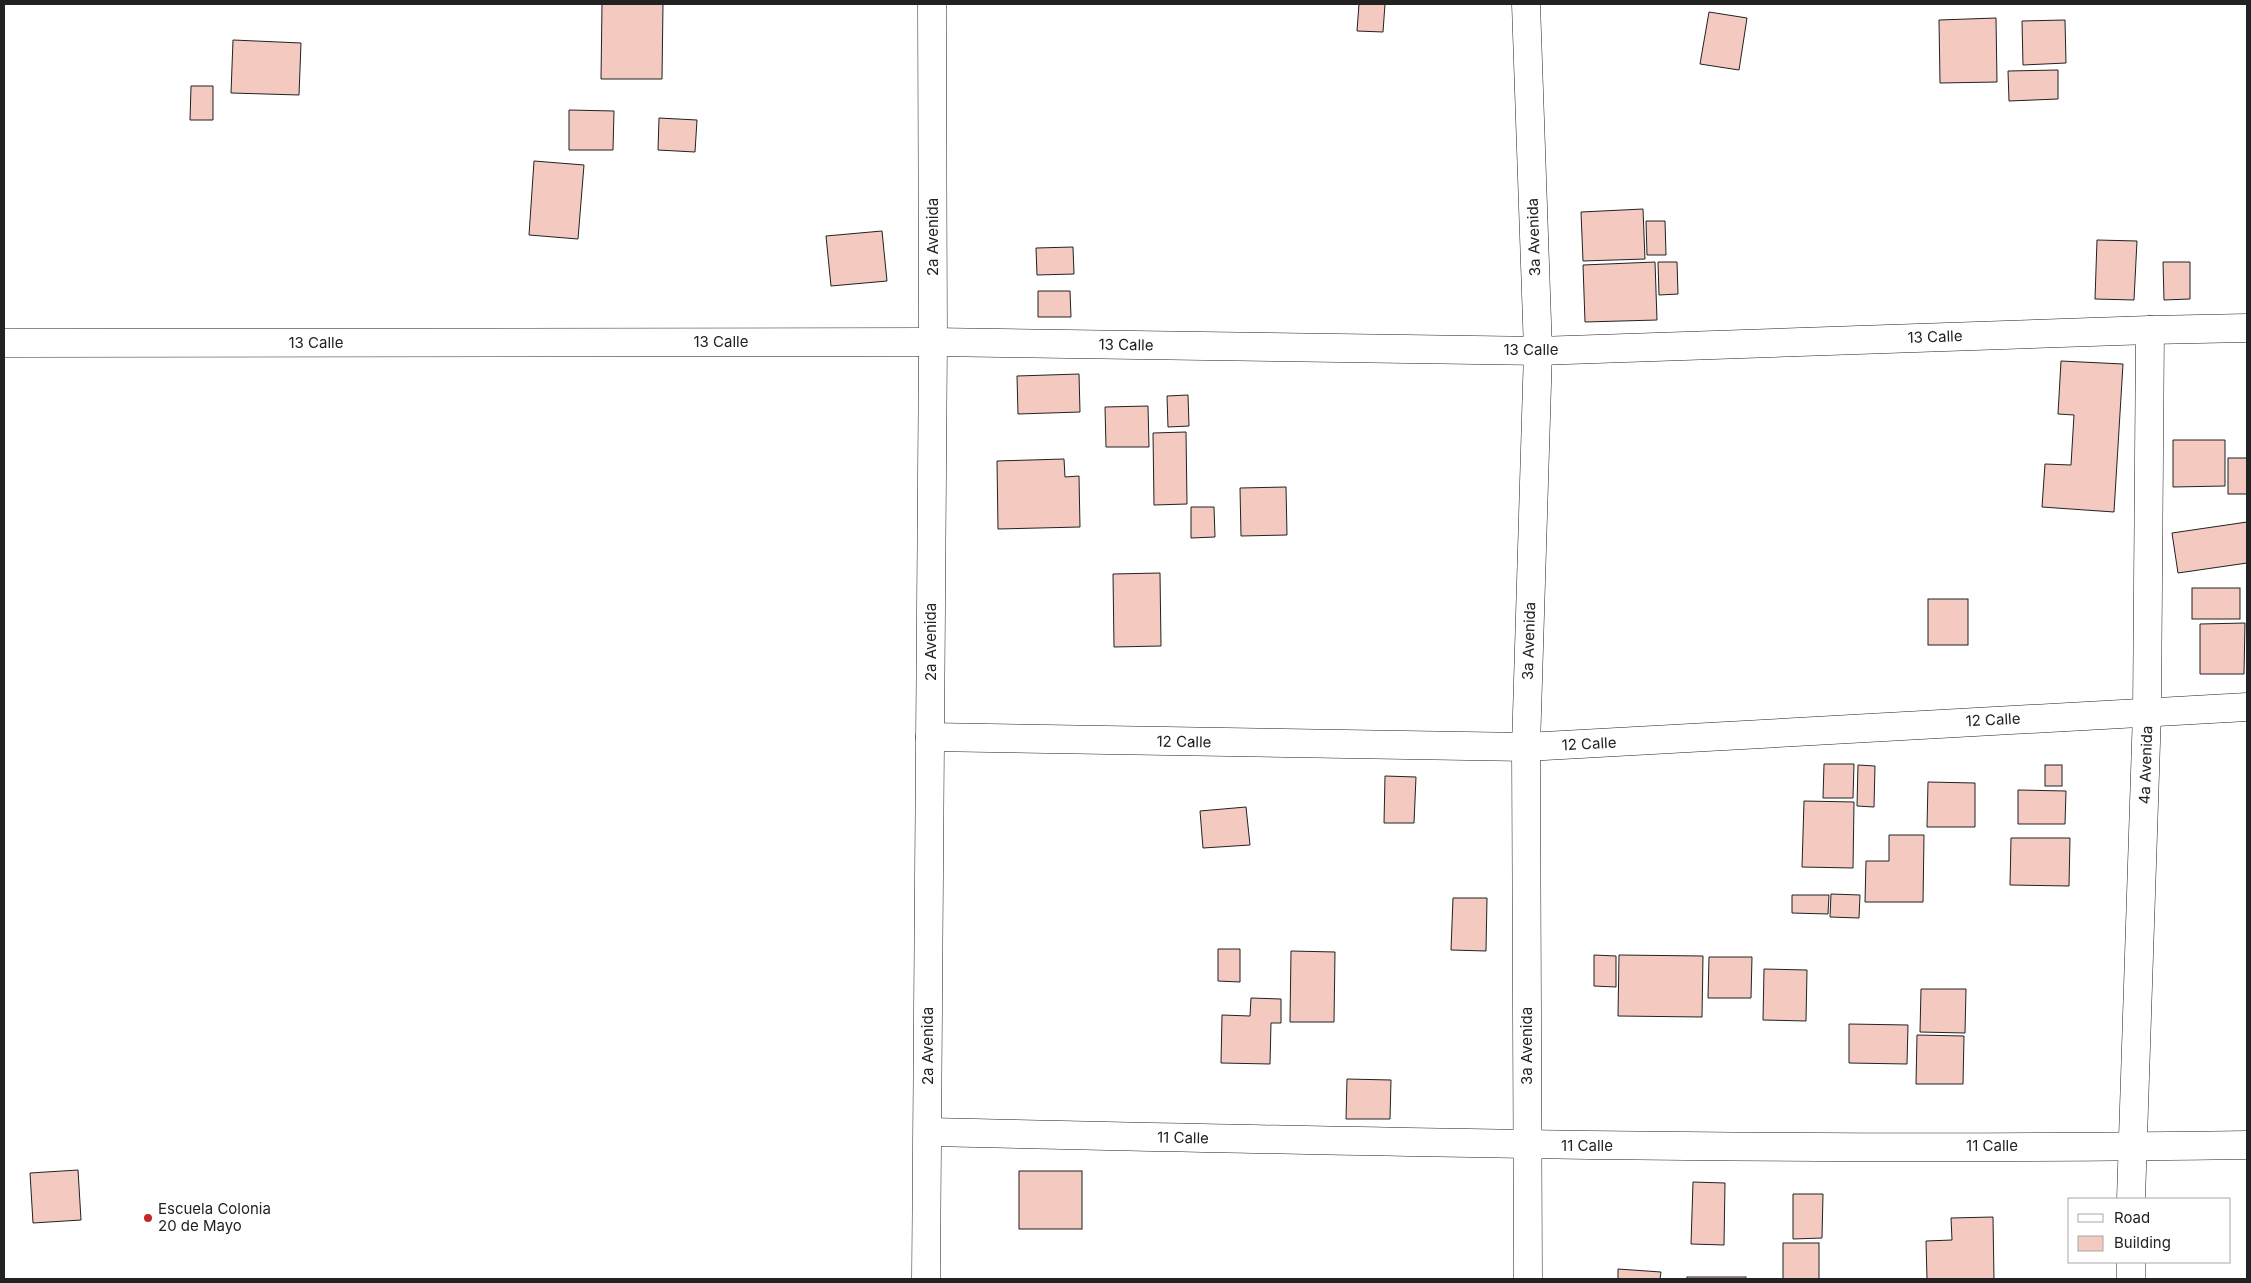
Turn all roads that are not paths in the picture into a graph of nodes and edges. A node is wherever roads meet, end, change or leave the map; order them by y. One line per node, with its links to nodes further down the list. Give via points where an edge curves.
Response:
1 (932, 4): 5 (street, 2a Avenida)
2 (1526, 4): 7 (street, 3a Avenida)
3 (2247, 328): 4 (street, 13 Calle)
4 (2150, 330): 7 (street, 13 Calle); 9 (street, 4a Avenida)
5 (933, 342): 6 (street, 13 Calle); 7 (street, 13 Calle); 10 (street, 2a Avenida)
6 (4, 343)
7 (1538, 351): 11 (street, 3a Avenida)
8 (2247, 707): 9 (street, 12 Calle)
9 (2147, 712): 11 (street, 12 Calle); 15 (street, 4a Avenida)
10 (930, 737): 11 (street, 12 Calle); 12 (street, 2a Avenida)
11 (1526, 747): 14 (street, 3a Avenida)
12 (928, 1132): 14 (street, 11 Calle); 18 (street, 2a Avenida)
13 (2247, 1145): 15 (street, 11 Calle)
14 (1527, 1146): 15 (street, 11 Calle); 19 (street, 3a Avenida)
15 (2132, 1147): 16 (street, 4a Avenida)
16 (2131, 1198)
17 (2131, 1263): 20 (street)
18 (926, 1279)
19 (1528, 1279)
20 (2131, 1279)

